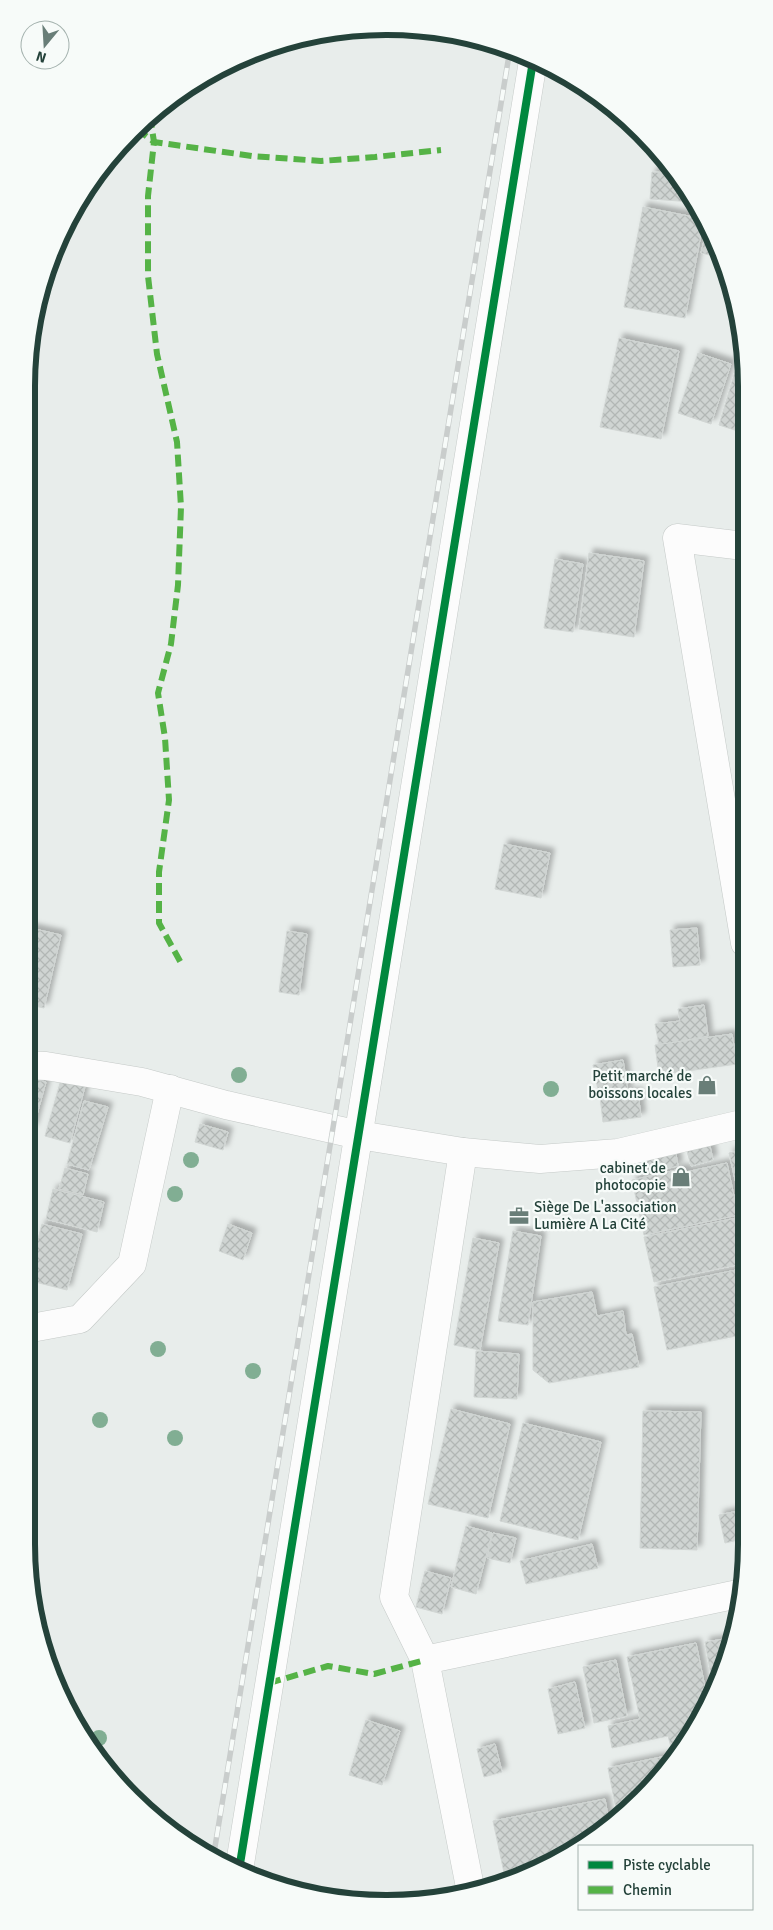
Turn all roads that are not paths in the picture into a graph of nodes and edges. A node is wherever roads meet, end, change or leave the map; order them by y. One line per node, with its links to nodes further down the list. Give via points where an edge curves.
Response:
1 (533, 67): 7 (street)
2 (738, 545): 3 (street, via 677,538)
3 (738, 901)
4 (35, 1065): 5 (street)
5 (170, 1089): 7 (street); 9 (street, via 132,1264 80,1319)
6 (738, 1125): 8 (street, via 618,1153 540,1159)
7 (359, 1135): 8 (street); 12 (street)
8 (463, 1152): 11 (street, via 394,1597)
9 (35, 1327)
10 (734, 1595): 11 (street)
11 (425, 1660): 13 (street)
12 (239, 1863)
13 (470, 1885)

